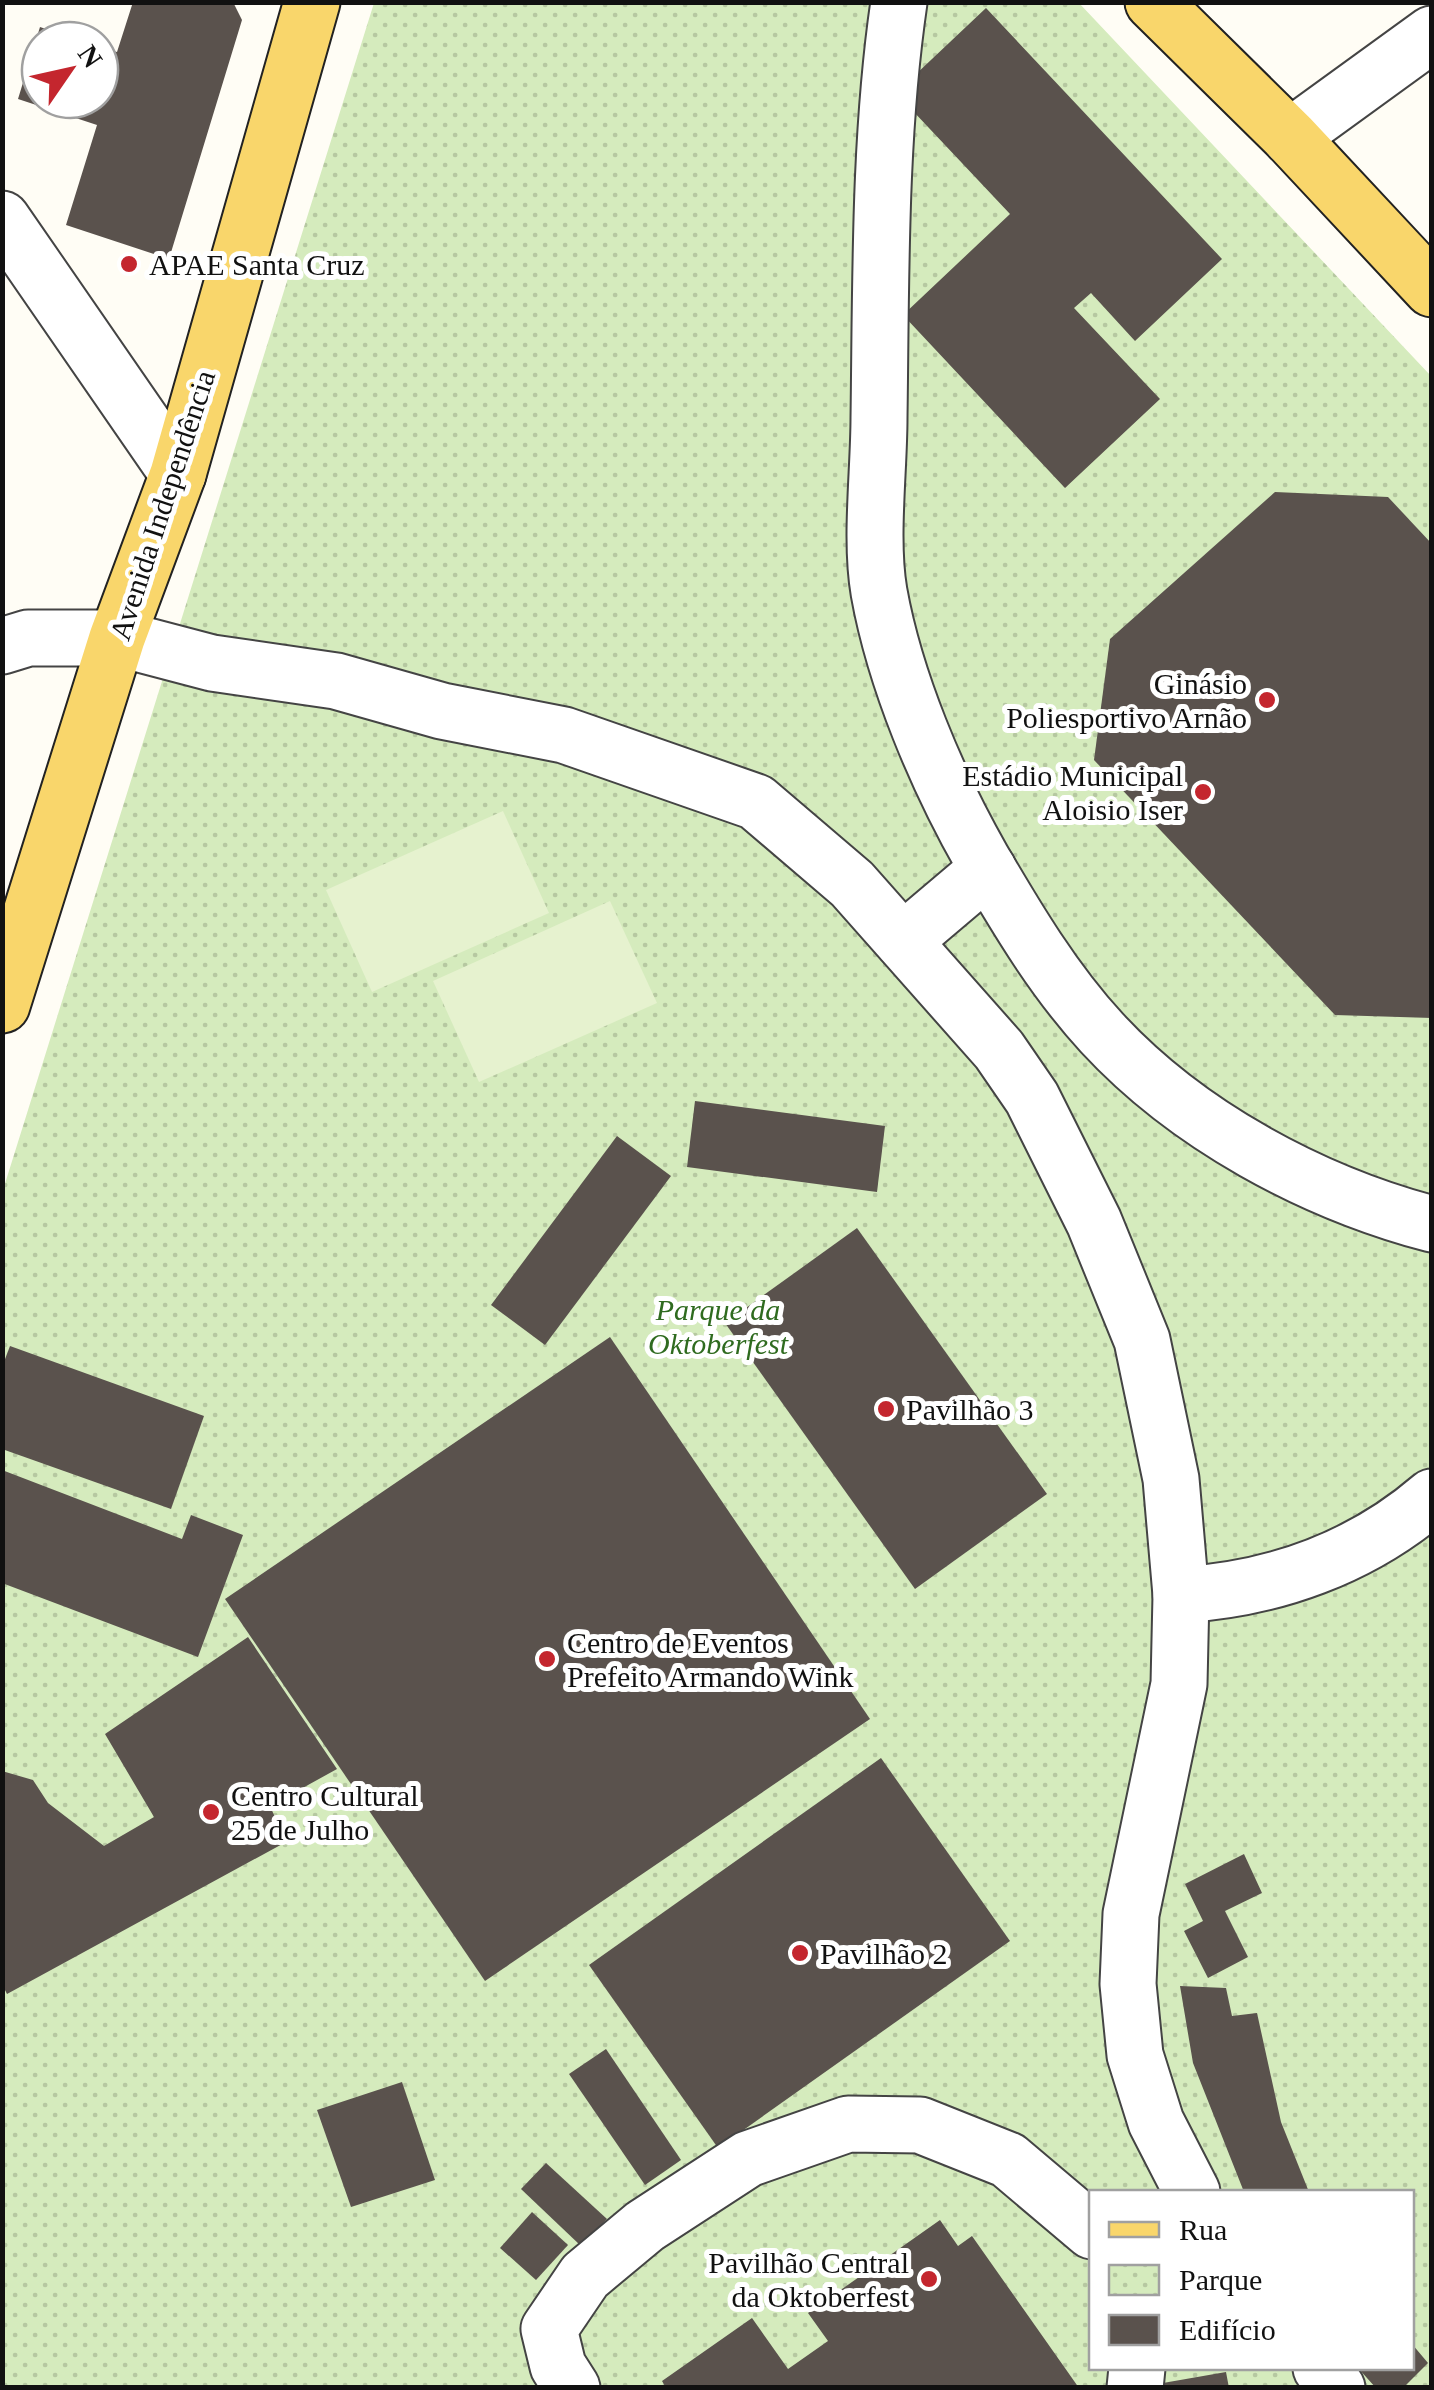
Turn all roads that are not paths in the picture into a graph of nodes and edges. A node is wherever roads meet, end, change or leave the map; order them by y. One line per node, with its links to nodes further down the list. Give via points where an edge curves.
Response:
1 (312, 2): 10 (main road, Avenida Independência)
2 (899, 2): 13 (street, via 883,251 879,590 927,747)
3 (1152, 2): 6 (main road)
4 (1176, 2): 6 (main road)
5 (1432, 34): 7 (street)
6 (1229, 76): 7 (main road)
7 (1290, 137): 9 (main road)
8 (2, 220): 10 (street)
9 (1432, 288)
10 (178, 474): 11 (main road, Avenida Independência)
11 (117, 638): 12 (street, via 28,638); 14 (street, via 212,663 336,680 442,711 564,735 756,802 852,884); 15 (main road, Avenida Independência)
12 (2, 646)
13 (988, 868): 14 (street); 16 (street, via 1023,930 1102,1033 1171,1095 1249,1148 1338,1192)
14 (903, 942): 18 (street, via 999,1050 1032,1098 1094,1222 1142,1340 1171,1479)
15 (2, 1005)
16 (1432, 1224)
17 (1432, 1497): 18 (street, via 1372,1544 1242,1591)
18 (1181, 1595): 19 (street, via 1179,1684 1131,1914 1128,1984 1136,2056)
19 (1178, 2187)
20 (1089, 2228): 21 (street, via 1008,2160 920,2126 848,2124 748,2159 645,2226 585,2276 550,2329 558,2366)
21 (572, 2388)

